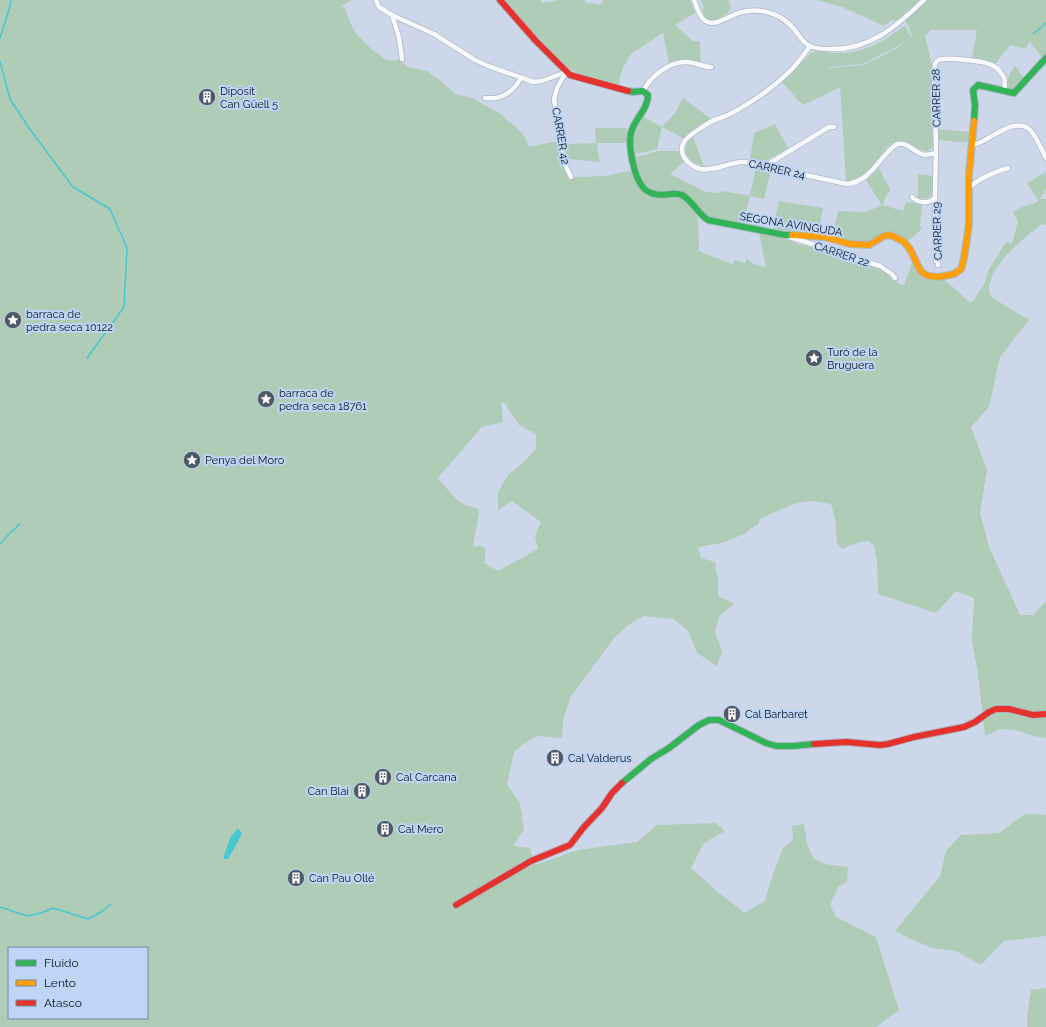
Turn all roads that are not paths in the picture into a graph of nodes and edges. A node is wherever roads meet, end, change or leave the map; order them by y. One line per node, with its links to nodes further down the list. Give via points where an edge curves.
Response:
1 (376, 0): 5 (street, via 379,7)
2 (500, 0): 10 (street)
3 (694, 0): 6 (street, via 701,16 712,23 742,12 772,13 794,28)
4 (924, 0): 6 (street, via 875,39 844,49)
5 (392, 16): 7 (street, via 399,37); 11 (street, via 434,34 474,60)
6 (810, 46): 19 (street, CARRER 24, via 791,70 773,86 734,112 706,125 684,142 684,158 700,169 740,162)
7 (402, 59)
8 (1045, 63): 13 (street, SEGONA AVINGUDA, via 1016,92)
9 (711, 67): 12 (street, via 688,62 675,64 654,75)
10 (566, 72): 11 (street, via 537,82); 12 (street, via 625,91); 21 (street, CARRER 42, via 554,99 564,162)
11 (521, 78): 14 (street, via 511,91 494,98)
12 (643, 91): 25 (street, SEGONA AVINGUDA, via 648,95 648,102 633,125 630,138 636,173 644,189 656,195 682,195 708,220)
13 (1004, 91): 16 (street, SEGONA AVINGUDA, via 978,85 974,90); 17 (street, CARRER 28, via 1005,79 998,69 992,66 974,61 942,58 938,60 934,72)
14 (485, 98)
15 (834, 126): 19 (street)
16 (972, 145): 18 (street, via 1007,128 1025,126 1034,136); 22 (street, SEGONA AVINGUDA)
17 (936, 153): 19 (street, CARRER 24, via 923,154 906,145 896,145 872,172 857,182 847,184); 24 (street, CARRER 28)
18 (1046, 158)
19 (765, 166)
20 (1008, 168): 22 (street)
21 (571, 178)
22 (969, 188): 25 (street, SEGONA AVINGUDA, via 964,258 961,269 950,275 935,277 924,274 910,249 903,241 893,236 886,235 872,244 864,245 825,237)
23 (912, 197): 24 (street, via 917,201 928,202)
24 (935, 197): 26 (street, CARRER 29)
25 (785, 235): 27 (street, CARRER 22, via 876,265)
26 (938, 265)
27 (895, 278)
28 (1046, 714): 29 (street, via 1001,709 992,711 964,727 880,745 846,742 771,745 723,722 706,721 621,783 573,842 530,861)
29 (456, 905)

